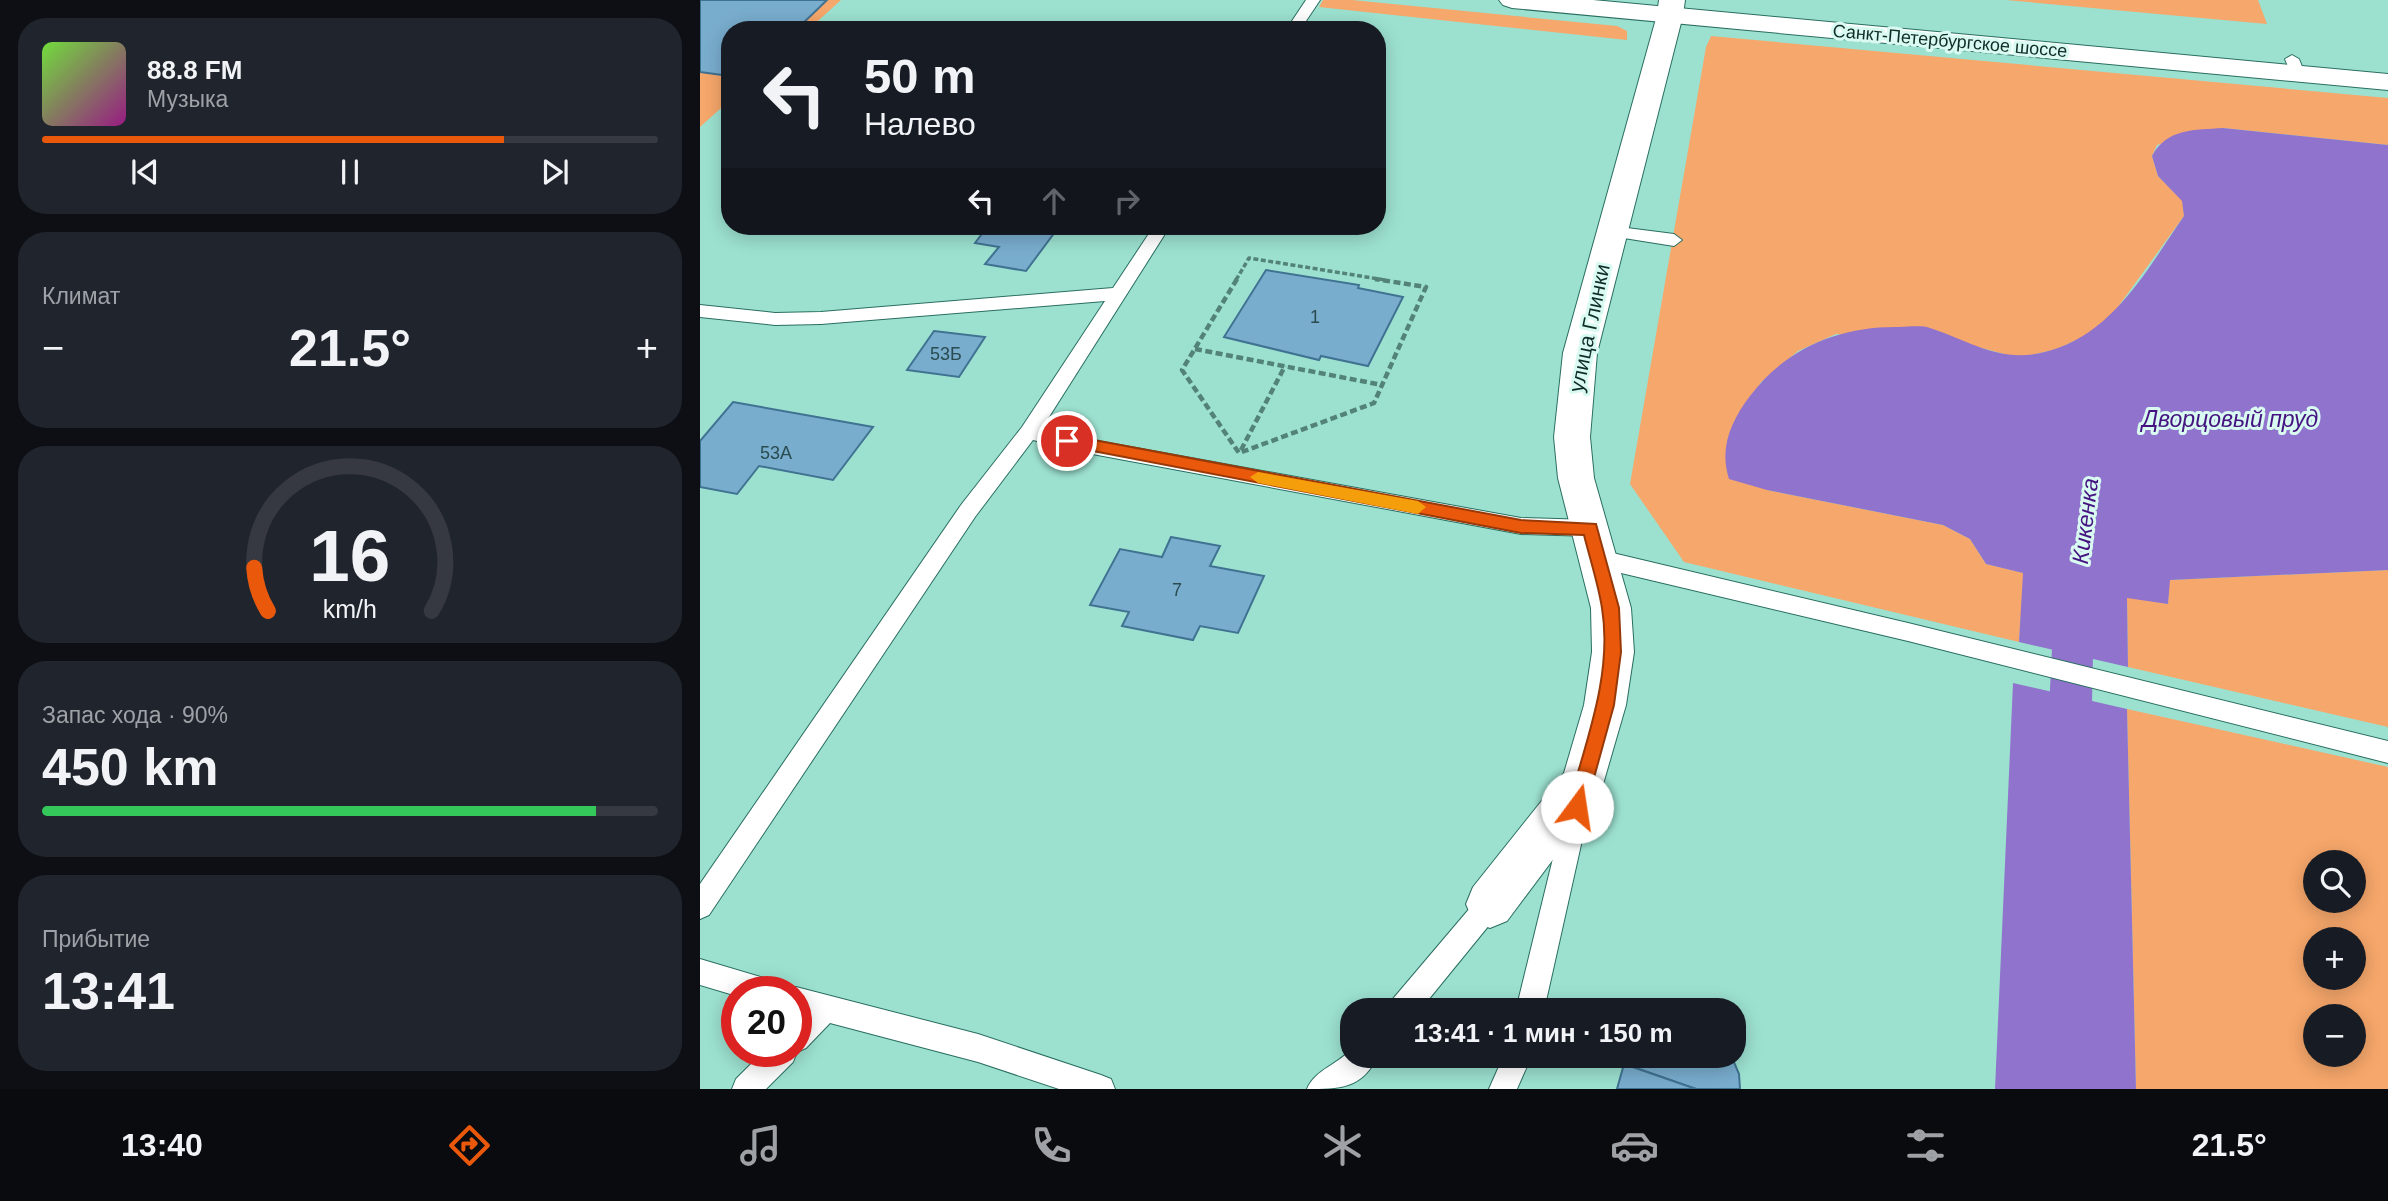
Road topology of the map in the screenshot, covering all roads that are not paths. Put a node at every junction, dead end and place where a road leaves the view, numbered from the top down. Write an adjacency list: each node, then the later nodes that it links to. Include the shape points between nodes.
1 (1313, 0): 4 (lane)
2 (1511, 0): 3 (main road, Санкт-Петербургское шоссе)
3 (1670, 4): 5 (main road, Санкт-Петербургское шоссе); 8 (main road, улица Глинки)
4 (1299, 21)
5 (2295, 66): 6 (main road, Санкт-Петербургское шоссе); 7 (main road, Санкт-Петербургское шоссе)
6 (2388, 67)
7 (2388, 82)
8 (1611, 231): 10 (lane); 14 (main road, улица Глинки, via 1574,394 1572,438 1577,478)
9 (1156, 235): 11 (lane)
10 (1674, 240)
11 (1116, 295): 12 (lane, via 835,317 775,319); 13 (lane)
12 (700, 311)
13 (1029, 432): 14 (lane); 18 (lane, via 968,511)
14 (1595, 544): 15 (lane, via 1908,632); 16 (main road, улица Глинки, via 1611,608 1613,652 1605,705)
15 (2388, 752)
16 (1583, 783): 17 (main road, улица Глинки); 22 (lane)
17 (1490, 904): 21 (lane)
18 (700, 906)
19 (700, 972): 20 (lane)
20 (721, 978)
21 (1412, 998)
22 (1533, 998)
23 (812, 1007): 24 (lane)
24 (824, 1010): 25 (lane); 30 (lane, via 978,1048)
25 (812, 1022)
26 (768, 1067): 29 (lane)
27 (1351, 1068): 31 (lane)
28 (1512, 1068): 32 (lane)
29 (746, 1089)
30 (1101, 1089)
31 (1321, 1089)
32 (1503, 1089)

